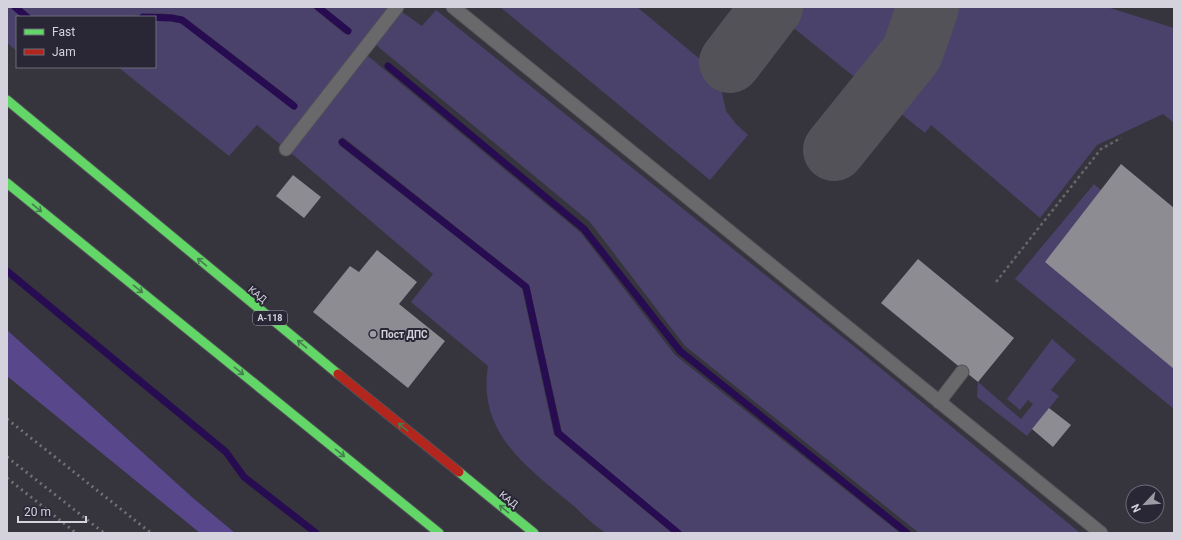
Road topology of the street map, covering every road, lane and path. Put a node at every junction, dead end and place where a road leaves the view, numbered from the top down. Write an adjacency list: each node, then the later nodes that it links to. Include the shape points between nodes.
1 (397, 7): 5 (lane)
2 (453, 7): 9 (lane)
3 (7, 100): 11 (highway, КАД / А-118, one-way to 3)
4 (1121, 138): 7 (path, via 1101,149)
5 (286, 149)
6 (7, 183): 10 (highway, one-way to 10)
7 (996, 282)
8 (962, 372): 9 (lane)
9 (939, 402): 12 (lane)
10 (439, 533)
11 (534, 533)
12 (1101, 533)

